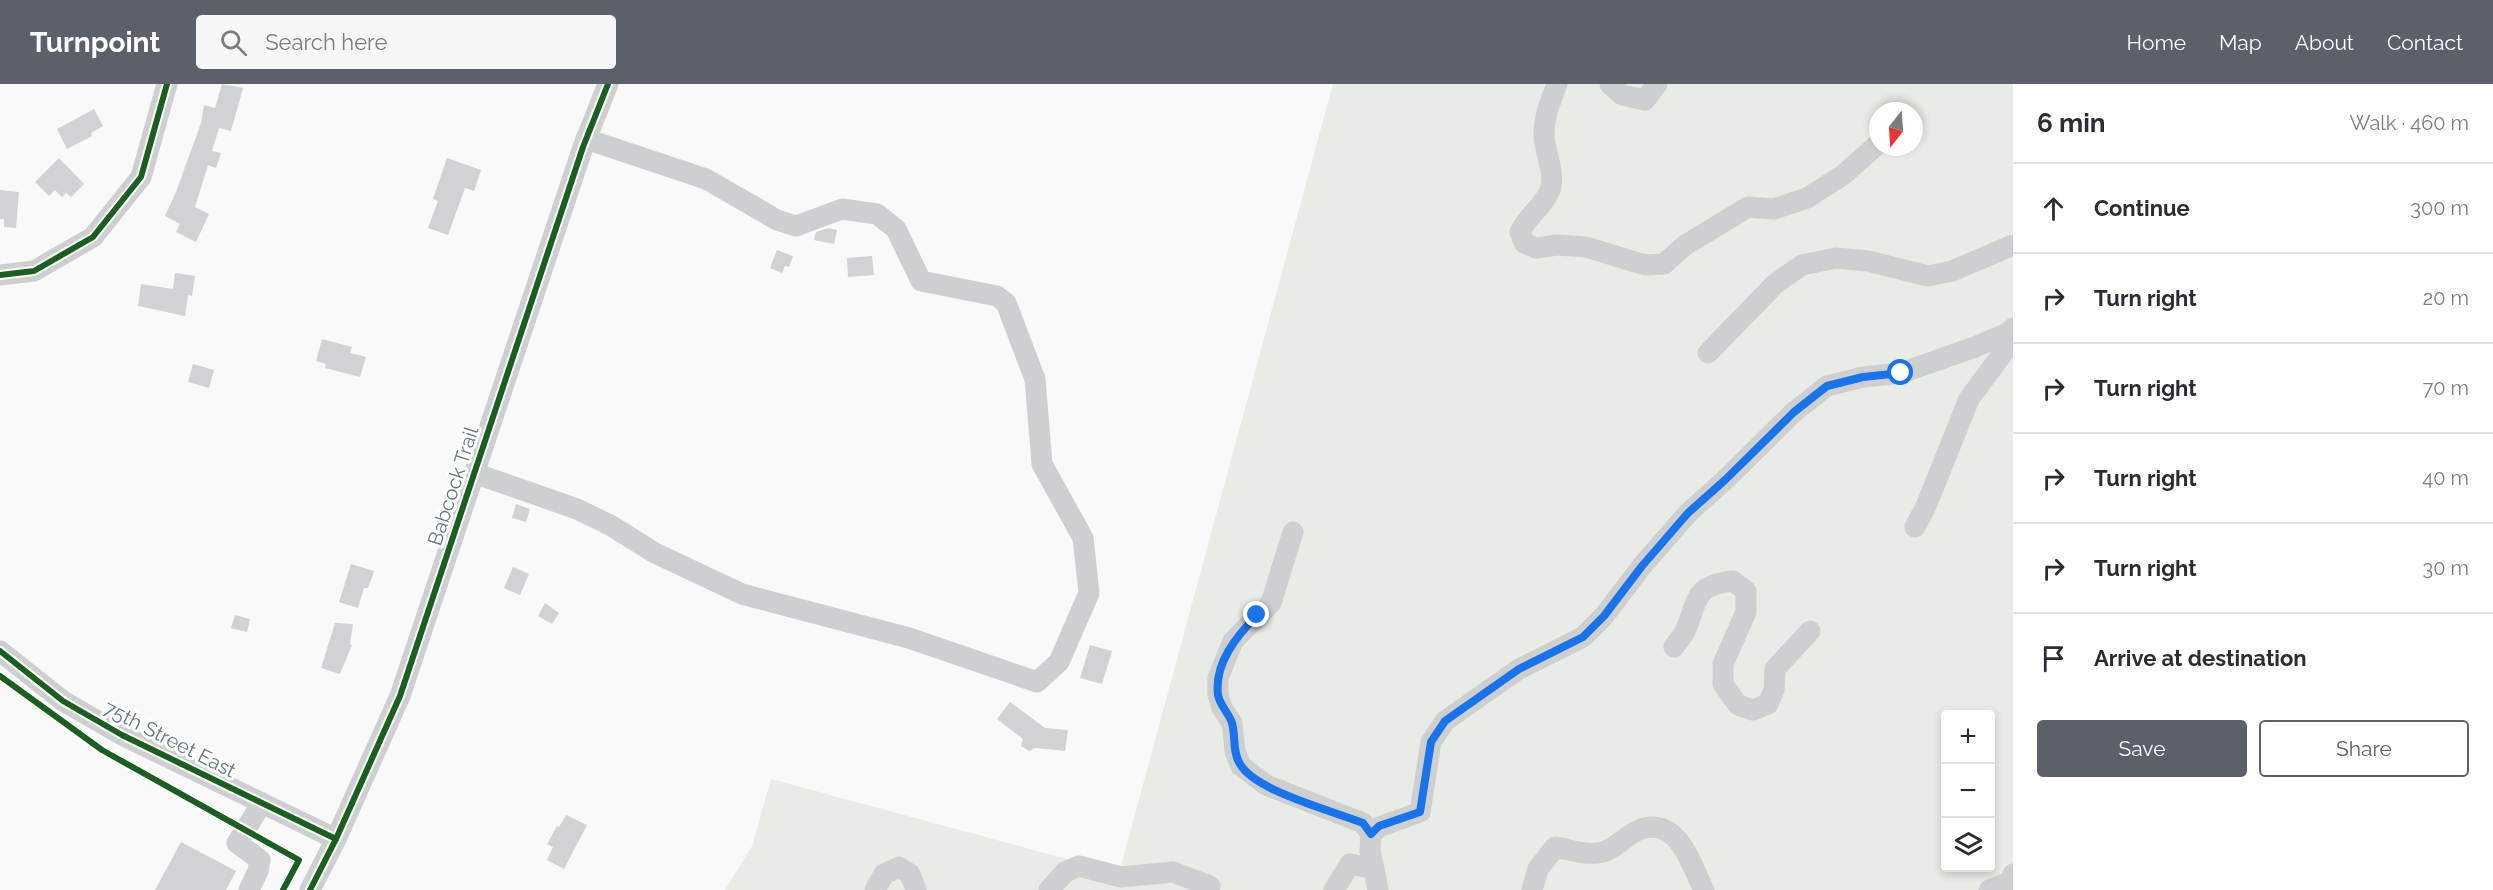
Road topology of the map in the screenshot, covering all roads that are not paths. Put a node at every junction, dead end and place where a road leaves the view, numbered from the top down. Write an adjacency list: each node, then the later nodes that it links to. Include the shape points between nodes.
1 (167, 84): 9 (street, via 141,177 93,237 34,271)
2 (608, 84): 6 (street, Babcock Trail)
3 (1557, 84): 7 (street, via 1544,134 1551,188 1520,231 1524,243 1536,248 1586,247 1645,265 1664,264 1684,246 1748,207 1774,208 1807,198)
4 (1610, 84): 5 (street, via 1622,95 1645,100)
5 (1657, 84)
6 (586, 139): 13 (street, Babcock Trail); 13 (street, via 706,179 777,220 796,225 842,208 877,214 896,229 921,281 997,296 1006,303 1035,379 1042,464 1083,538 1089,593 1059,662 1037,682 909,638 742,594 655,553 577,509)
7 (1869, 152)
8 (2013, 245): 12 (street, via 1953,271 1928,276 1868,261 1836,258 1802,265 1775,284)
9 (0, 275)
10 (2013, 328): 20 (street, via 1975,347 1901,373 1827,386 1794,412 1688,513 1583,637 1519,669 1445,721 1431,742 1420,812 1379,826)
11 (2013, 334): 14 (street, via 1970,399)
12 (1708, 353)
13 (474, 473): 21 (street, Babcock Trail, via 400,696)
14 (1915, 527)
15 (1293, 532): 20 (street, via 1271,603 1233,641 1218,678 1218,695 1232,723 1240,766 1266,785 1363,823)
16 (1810, 631): 17 (street, via 1775,669 1774,690 1768,705 1753,710 1738,705 1723,684 1723,664 1746,612 1746,591 1733,581 1715,583 1699,595)
17 (1674, 647)
18 (0, 651): 19 (street, 75th Street East, via 63,701 122,735)
19 (262, 803): 21 (street, 75th Street East); 25 (street, via 237,843 260,860)
20 (1371, 834): 23 (street)
21 (336, 839): 26 (street, Babcock Trail)
22 (2013, 874): 33 (street, via 2010,882)
23 (1376, 880): 30 (street, via 1350,864)
24 (1210, 886): 29 (street, via 1173,872 1121,877 1079,866 1065,872)
25 (249, 890)
26 (310, 890)
27 (875, 890): 28 (street, via 884,874 899,867 912,877)
28 (916, 890)
29 (1048, 890)
30 (1334, 890)
31 (1532, 890): 32 (street, via 1538,869 1555,847 1596,854 1616,847 1641,829 1660,828 1676,835)
32 (1704, 890)
33 (1989, 890)

